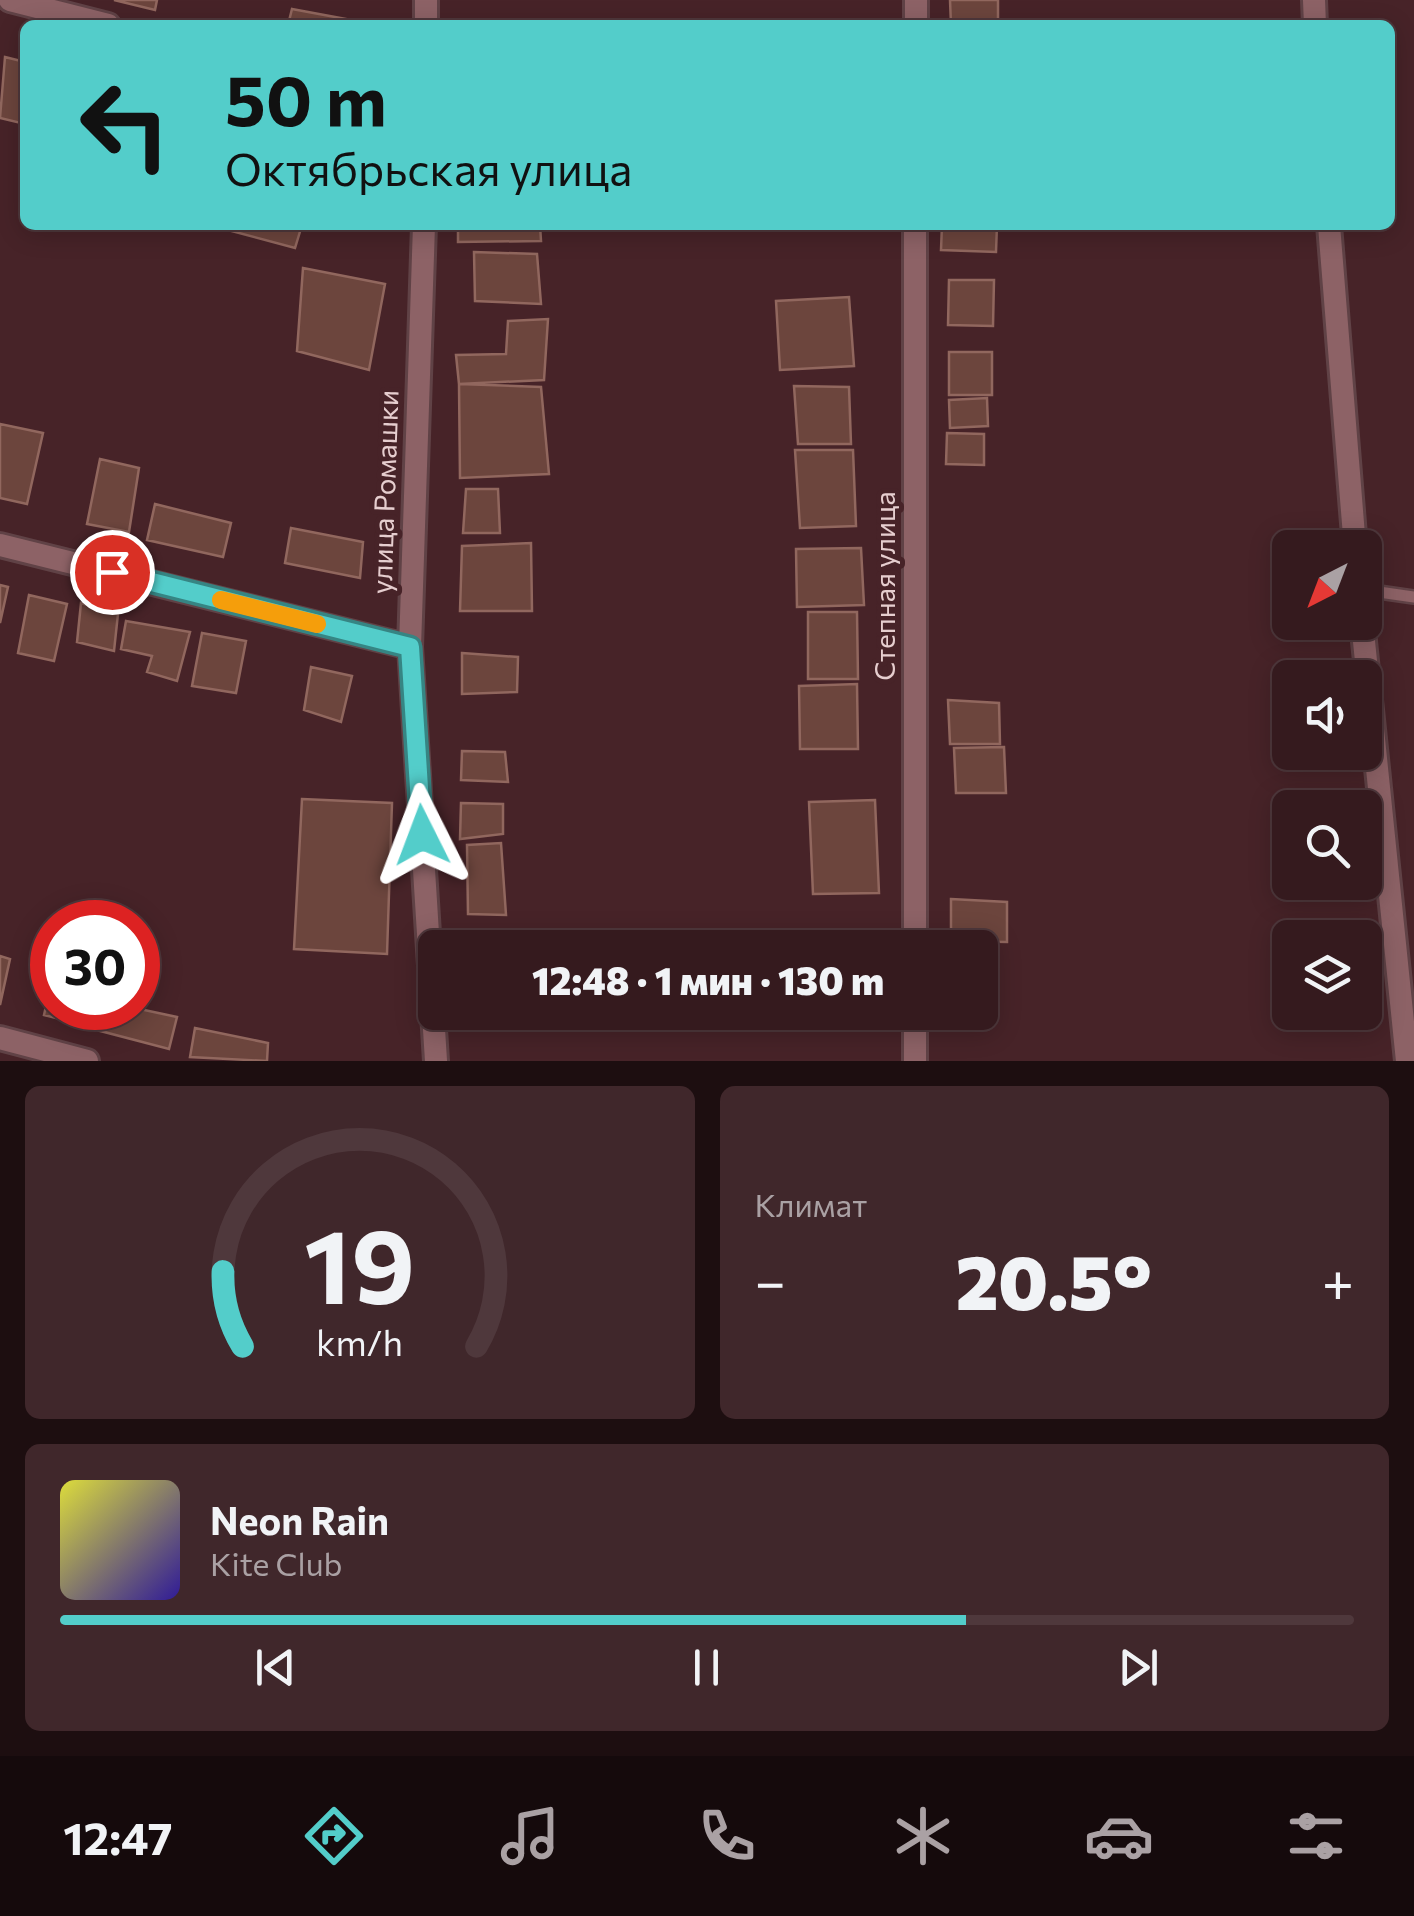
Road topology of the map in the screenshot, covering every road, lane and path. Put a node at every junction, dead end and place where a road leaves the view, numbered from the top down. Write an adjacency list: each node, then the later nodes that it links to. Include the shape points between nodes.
1 (10, 0): 2 (street)
2 (88, 20)
3 (424, 230): 11 (street, улица Ромашки)
4 (916, 230): 12 (street, Степная улица)
5 (1330, 230): 6 (street)
6 (1354, 530)
7 (0, 545): 11 (street)
8 (1382, 593): 9 (lane)
9 (1414, 598)
10 (1364, 640): 18 (street)
11 (410, 647): 16 (street, улица Ромашки)
12 (915, 930)
13 (915, 1030): 17 (street)
14 (0, 1038): 15 (street)
15 (87, 1061)
16 (436, 1061)
17 (915, 1061)
18 (1406, 1061)

